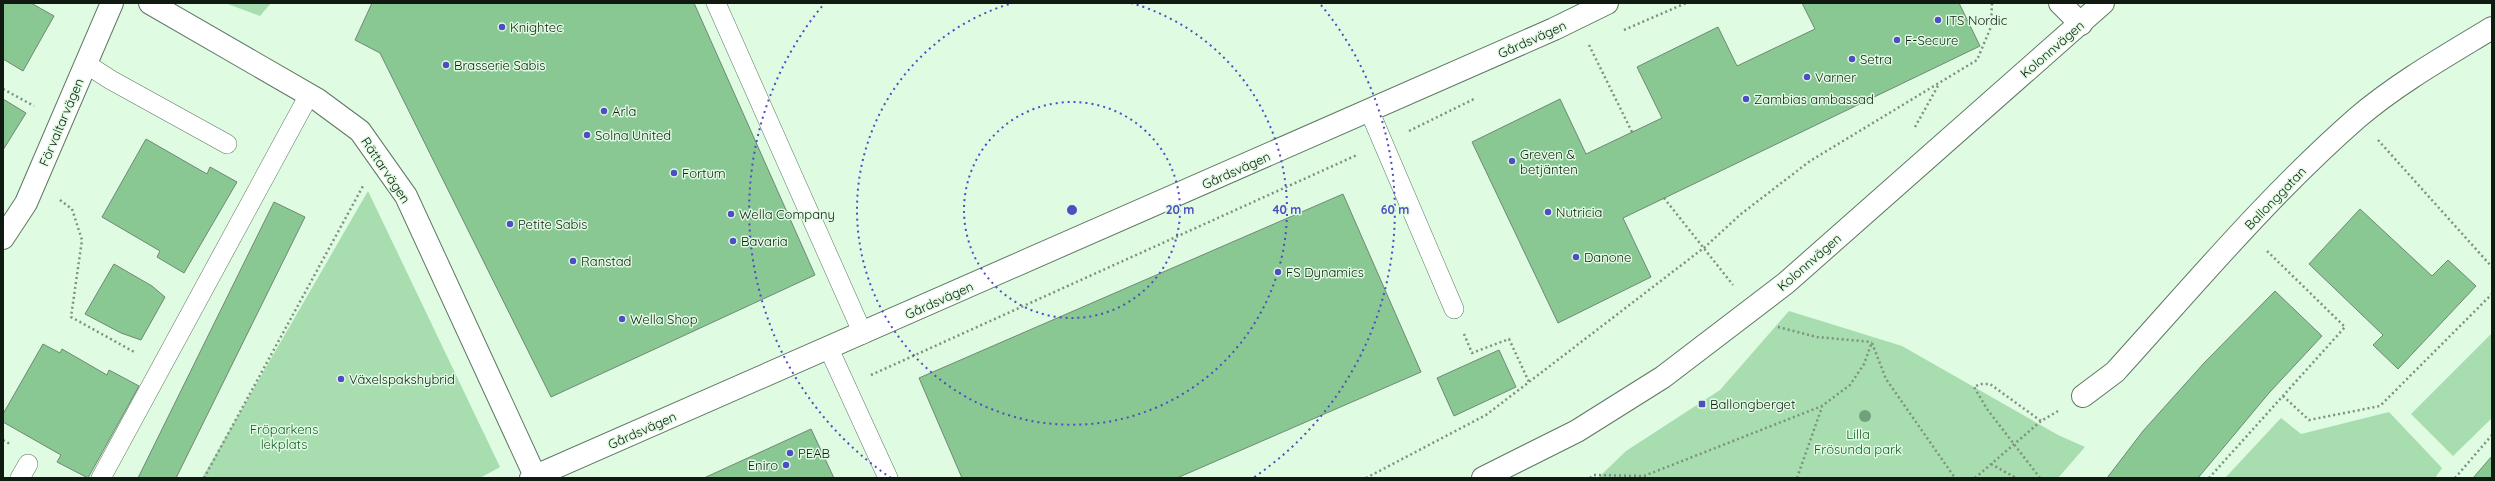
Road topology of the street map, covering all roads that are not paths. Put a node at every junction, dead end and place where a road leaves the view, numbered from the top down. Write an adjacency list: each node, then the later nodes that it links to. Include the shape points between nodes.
1 (112, 3): 9 (street, Förvaltarvägen)
2 (150, 3): 10 (street, Rättarvägen)
3 (716, 3): 15 (lane)
4 (1607, 3): 11 (street, Gårdsvägen, via 1577,19)
5 (2060, 3): 7 (street)
6 (2103, 3): 7 (street, Kolonnvägen)
7 (2081, 24): 21 (street, Kolonnvägen, via 1786,283 1669,372 1577,431)
8 (2492, 28): 17 (street, Ballonggatan, via 2411,77 2358,117 2282,188 2115,372)
9 (86, 64): 12 (lane); 13 (street, Förvaltarvägen, via 26,203)
10 (309, 95): 18 (street, Rättarvägen, via 360,131 406,196); 19 (lane)
11 (1369, 110): 14 (lane); 15 (street, Gårdsvägen)
12 (227, 144)
13 (3, 238)
14 (1454, 309)
15 (863, 334): 16 (street, Gårdsvägen)
16 (829, 349): 18 (street, Gårdsvägen); 20 (lane)
17 (2083, 396)
18 (534, 477)
19 (101, 478)
20 (888, 478)
21 (1482, 478)

